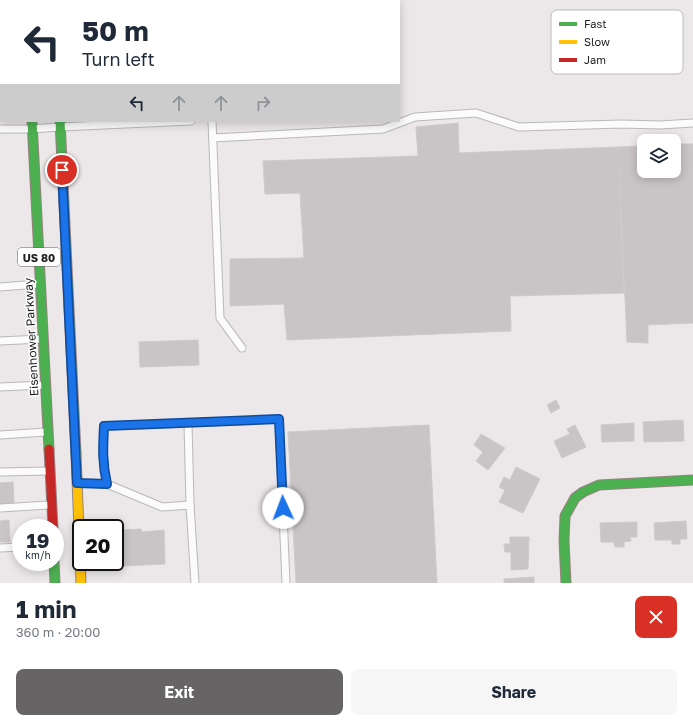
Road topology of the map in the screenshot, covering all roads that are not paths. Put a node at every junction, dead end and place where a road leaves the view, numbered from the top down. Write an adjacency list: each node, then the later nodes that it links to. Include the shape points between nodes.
1 (147, 122): 4 (lane)
2 (212, 122): 7 (lane)
3 (693, 123): 7 (lane, via 519,127 476,113 415,117 383,129)
4 (60, 124): 5 (lane); 21 (main road, US 80)
5 (32, 125): 6 (lane); 8 (main road, Eisenhower Parkway / US 80)
6 (0, 129)
7 (213, 138): 12 (lane, via 220,318)
8 (41, 284): 9 (lane); 10 (main road, Eisenhower Parkway / US 80)
9 (0, 287)
10 (43, 339): 11 (lane); 13 (main road, Eisenhower Parkway / US 80)
11 (0, 341)
12 (242, 348)
13 (46, 385): 14 (lane); 16 (main road, Eisenhower Parkway / US 80)
14 (0, 387)
15 (188, 423): 22 (lane, via 104,426 102,450); 24 (lane); 33 (lane, via 279,419)
16 (48, 432): 17 (lane); 18 (main road, Eisenhower Parkway / US 80)
17 (0, 435)
18 (50, 470): 19 (lane); 23 (main road, Eisenhower Parkway / US 80)
19 (0, 472)
20 (693, 480): 34 (main road, via 599,485 575,498 565,516)
21 (77, 483): 22 (lane); 31 (main road, US 80)
22 (107, 484): 24 (lane, via 162,507)
23 (52, 505): 25 (lane); 26 (main road, Eisenhower Parkway / US 80)
24 (190, 505): 32 (lane)
25 (0, 508)
26 (53, 519)
27 (12, 547): 28 (lane)
28 (0, 548)
29 (54, 571): 30 (main road)
30 (55, 583)
31 (81, 583)
32 (195, 583)
33 (286, 583)
34 (566, 583)

